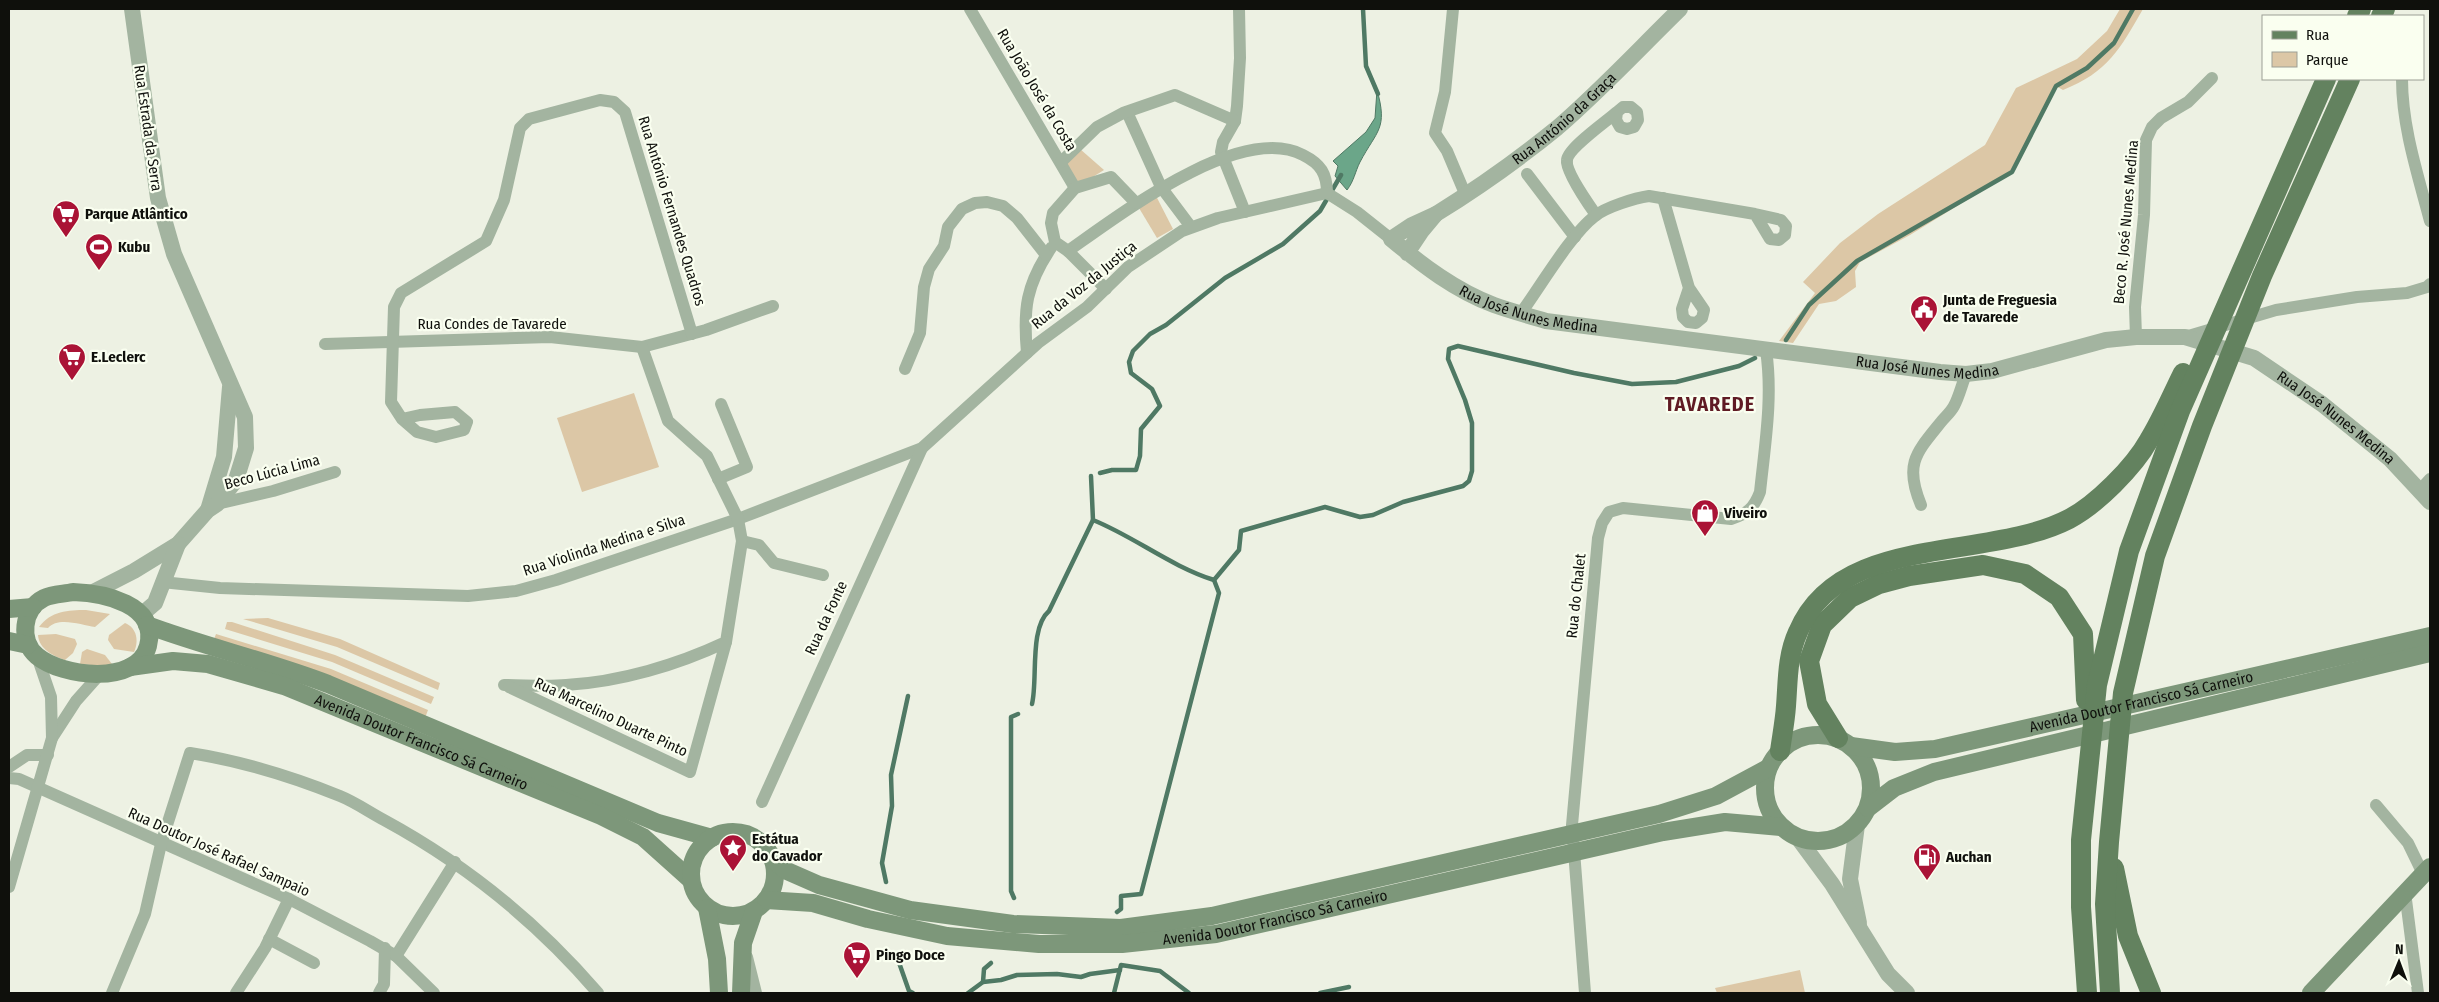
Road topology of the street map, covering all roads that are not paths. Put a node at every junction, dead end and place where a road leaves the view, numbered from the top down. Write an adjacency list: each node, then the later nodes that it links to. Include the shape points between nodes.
1 (132, 9): 57 (street, Rua Estrada da Serra, via 158,198 174,254 231,384 224,457)
2 (970, 9): 14 (street, Rua João José da Costa)
3 (1239, 9): 12 (street, via 1240,58)
4 (1453, 9): 19 (street, via 1445,92 1435,133 1447,151)
5 (1680, 9): 19 (street, Rua António da Graça, via 1555,129)
6 (2212, 78): 41 (street, Beco R. José Nunes Medina, via 2188,102 2161,118 2146,140 2144,215 2135,307)
7 (2326, 80): 37 (main road)
8 (2350, 80): 91 (main road, via 2262,276 2202,426 2155,556 2123,693)
9 (2402, 80): 26 (street, via 2402,104)
10 (1127, 112): 12 (street, via 1175,94); 14 (street, via 1097,127); 16 (street)
11 (1618, 112): 25 (street, via 1571,151 1566,160)
12 (1234, 121): 13 (street, via 1223,142)
13 (1221, 158): 16 (street); 18 (street, via 1263,149 1297,152 1312,159 1324,172); 22 (street)
14 (1061, 162): 17 (street, Rua João José da Costa)
15 (1527, 174): 28 (street)
16 (1161, 187): 21 (street); 27 (street)
17 (1075, 188): 21 (street, via 1111,177); 30 (street, via 1053,214 1051,232)
18 (1327, 194): 22 (street, Rua da Voz da Justiça); 29 (street, via 1357,212)
19 (1466, 196): 23 (street, Rua António da Graça)
20 (1663, 198): 24 (street); 25 (street, via 1638,198); 35 (street)
21 (1136, 203): 31 (street)
22 (1246, 212): 27 (street, Rua da Voz da Justiça)
23 (1436, 214): 29 (street, Rua António da Graça); 32 (street, Rua António da Graça)
24 (1755, 214)
25 (1596, 215): 28 (street)
26 (2430, 221)
27 (1191, 227): 36 (street, Rua da Voz da Justiça, via 1128,267)
28 (1575, 238): 39 (street)
29 (1391, 239): 32 (street, Rua José Nunes Medina)
30 (1055, 242): 31 (street); 33 (street)
31 (1068, 251): 36 (street)
32 (1407, 253): 39 (street, Rua José Nunes Medina, via 1436,274 1485,300)
33 (1046, 255): 47 (street, via 1029,287 1025,326); 48 (street, via 1017,218 1003,206 987,202 962,209 948,227 944,246 929,269 920,333)
34 (2430, 284): 42 (street, via 2428,288 2407,294 2357,297 2276,310)
35 (1689, 288)
36 (1106, 289): 47 (street, Rua da Voz da Justiça)
37 (2226, 303): 61 (main road, via 2196,345 2149,442 2111,488 2070,519 2016,539); 81 (main road, via 2180,411 2129,551 2097,685)
38 (772, 306): 40 (street, Rua Condes de Tavarede)
39 (1521, 313): 46 (street, Rua José Nunes Medina, via 1546,321)
40 (692, 334): 43 (street, Rua António Fernandes Quadros, via 625,112 614,102 600,100 529,119 520,128 504,200 486,241 401,293 394,307); 45 (street, Rua Condes de Tavarede)
41 (2136, 337): 42 (street, Rua José Nunes Medina); 49 (street, Rua José Nunes Medina, via 2106,340 2016,366)
42 (2185, 337): 55 (street, Rua José Nunes Medina, via 2254,358 2322,404)
43 (393, 340): 44 (street, Rua Condes de Tavarede); 45 (street, Rua Condes de Tavarede, via 550,337); 51 (street, Rua António Fernandes Quadros, via 391,402)
44 (324, 344)
45 (642, 347): 54 (street, via 668,421 706,456)
46 (1766, 350): 49 (street, Rua José Nunes Medina); 116 (street, Rua do Chalet, via 1770,401 1760,492 1745,515 1731,519 1623,508 1609,512 1602,522 1582,691 1572,825)
47 (1027, 353): 52 (street, Rua da Voz da Justiça)
48 (905, 370)
49 (1966, 374): 56 (street, via 1953,407 1914,459 1912,481)
50 (721, 404): 54 (street, via 747,467)
51 (402, 420)
52 (922, 448): 58 (street, Rua Violinda Medina e Silva); 84 (street, Rua da Fonte)
53 (335, 472): 57 (street, Beco Lúcia Lima)
54 (718, 480): 58 (street)
55 (2427, 490)
56 (1920, 505)
57 (213, 507): 60 (street, Rua Estrada da Serra)
58 (738, 519): 59 (street); 63 (street, Rua Violinda Medina e Silva, via 516,591 468,596 220,588)
59 (742, 541): 62 (street, via 760,545 774,563); 70 (street)
60 (178, 544): 63 (street); 64 (street, via 134,572)
61 (1908, 567): 76 (main road, via 1850,598 1822,626 1809,661 1817,704); 77 (main road, via 1866,568 1845,577 1805,618 1790,656); 81 (main road, via 1983,565 2025,574 2059,597 2083,634)
62 (823, 574)
63 (162, 582): 67 (street, via 155,603)
64 (91, 593): 65 (main road, via 43,598); 67 (main road, via 137,609)
65 (33, 607): 66 (main road); 71 (main road, via 26,619 25,632)
66 (9, 609)
67 (144, 620): 73 (main road, via 149,633 148,646); 89 (main road, Avenida Doutor Francisco Sá Carneiro, via 177,636 280,666 328,684 658,823)
68 (2430, 636): 76 (main road, Avenida Doutor Francisco Sá Carneiro, via 1935,749 1895,752)
69 (9, 641): 71 (main road)
70 (726, 642): 70 (street, Rua Marcelino Duarte Pinto, via 698,655 632,675 566,685 504,685 690,772)
71 (33, 651): 74 (main road, via 65,669); 75 (street, via 51,697)
72 (2430, 652): 86 (main road, Avenida Doutor Francisco Sá Carneiro, via 1934,772 1894,788)
73 (130, 667): 74 (main road); 96 (main road, Avenida Doutor Francisco Sá Carneiro, via 173,661 208,664 284,686 609,820 643,837)
74 (100, 674): 75 (street, via 76,701)
75 (52, 738): 78 (street)
76 (1844, 742): 77 (main road, via 1823,735 1807,736 1792,741); 86 (main road, via 1863,758 1870,774 1872,791)
77 (1780, 751): 80 (main road)
78 (48, 755): 79 (street, via 27,755); 83 (street)
79 (9, 767)
80 (1768, 768): 87 (main road, via 1766,800 1771,814); 93 (main road, Avenida Doutor Francisco Sá Carneiro, via 1716,796 1659,814 1212,916 1121,928 998,923 910,910 818,885)
81 (2088, 771): 118 (main road, via 2081,840 2081,907)
82 (9, 778): 83 (street, Rua Doutor José Rafael Sampaio)
83 (39, 788): 92 (street, Rua Doutor José Rafael Sampaio); 97 (street)
84 (762, 802)
85 (2376, 805): 95 (street)
86 (1868, 808): 88 (main road)
87 (1781, 826): 90 (main road); 100 (main road, Avenida Doutor Francisco Sá Carneiro, via 1725,822 1705,824 1216,934 1122,944 1039,944 947,936 813,903)
88 (1857, 826): 90 (main road, via 1830,840 1814,842); 102 (street, via 1850,879)
89 (712, 838): 93 (main road, via 727,832 741,833 765,847); 96 (main road, via 695,856)
90 (1798, 838): 102 (street, via 1832,884)
91 (2109, 842): 119 (main road, via 2105,904); 120 (main road, via 2128,936)
92 (161, 844): 94 (street, via 190,754 266,771 341,796); 99 (street, Rua Doutor José Rafael Sampaio); 108 (street, via 145,914)
93 (772, 859): 100 (main road, via 774,880)
94 (455, 862): 106 (street); 112 (street, via 542,934)
95 (2427, 870): 98 (main road)
96 (691, 880): 101 (main road)
97 (9, 887)
98 (2405, 892): 121 (main road); 122 (street)
99 (288, 899): 103 (street); 105 (street, Rua Doutor José Rafael Sampaio)
100 (760, 906): 101 (main road, via 742,916 730,916); 104 (main road)
101 (707, 908): 113 (main road, via 717,959)
102 (1862, 935): 117 (street, via 1888,974)
103 (269, 939): 107 (street); 109 (street)
104 (743, 943): 114 (main road); 115 (street)
105 (384, 948): 106 (street, Rua Doutor José Rafael Sampaio); 110 (street, via 384,984)
106 (396, 956): 111 (street, Rua Doutor José Rafael Sampaio)
107 (314, 963)
108 (112, 993)
109 (236, 993)
110 (379, 993)
111 (434, 993)
112 (598, 993)
113 (719, 993)
114 (741, 993)
115 (756, 993)
116 (1584, 993)
117 (1907, 993)
118 (2087, 993)
119 (2110, 993)
120 (2151, 993)
121 (2311, 993)
122 (2418, 993)

